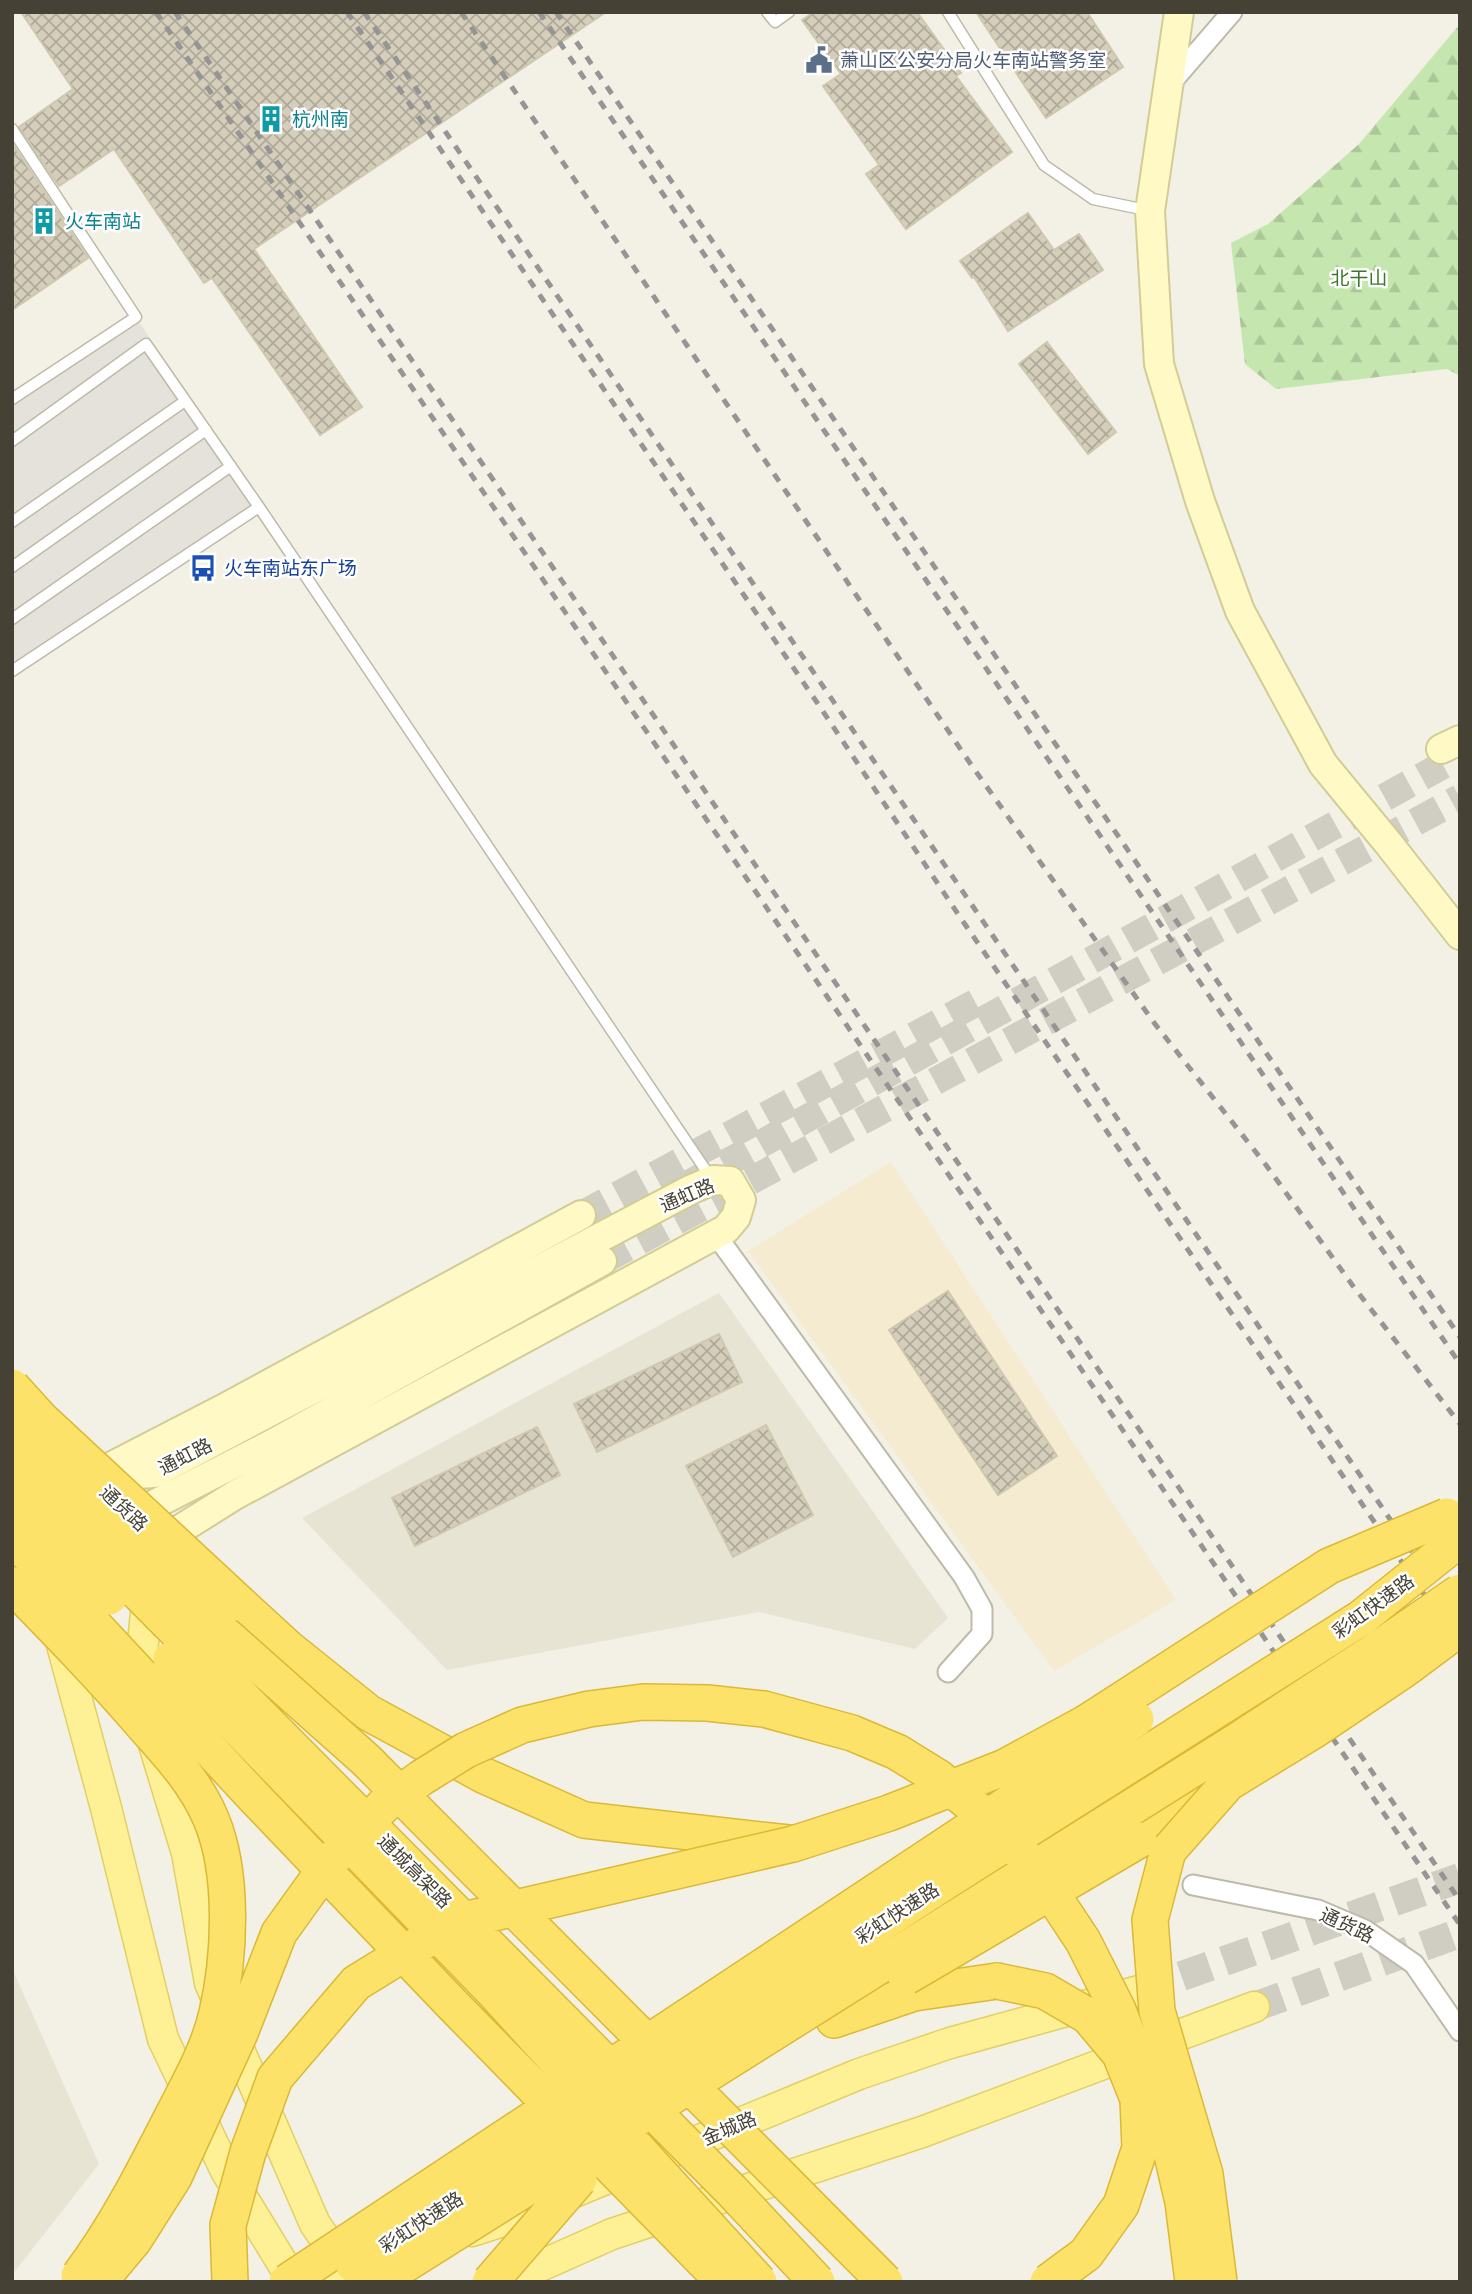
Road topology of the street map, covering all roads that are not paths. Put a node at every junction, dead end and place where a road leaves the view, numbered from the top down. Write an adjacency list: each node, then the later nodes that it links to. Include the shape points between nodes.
1 (767, 12): 2 (lane, via 775,22)
2 (789, 12)
3 (948, 12): 8 (lane, via 1044,165 1093,199)
4 (1179, 12): 6 (street)
5 (1233, 12): 6 (street)
6 (1169, 85): 8 (street)
7 (12, 129): 9 (lane, via 136,317)
8 (1150, 211): 19 (street, via 1159,364 1200,501 1240,611 1323,764)
9 (12, 399)
10 (186, 401): 11 (lane); 12 (lane, via 146,344); 15 (lane)
11 (206, 430): 13 (lane); 16 (lane)
12 (12, 441)
13 (231, 466): 14 (lane); 17 (lane)
14 (259, 507): 18 (lane); 20 (lane)
15 (12, 522)
16 (12, 567)
17 (12, 619)
18 (14, 665)
19 (1460, 936)
20 (713, 1180): 22 (street, 通虹路, via 730,1181 741,1200 736,1216); 28 (street, 通虹路, via 154,1473)
21 (581, 1215): 28 (street, 通虹路)
22 (716, 1235): 29 (street, 通虹路); 42 (street, via 964,1577 982,1609 982,1634)
23 (603, 1261): 33 (street, 通虹路, via 274,1443)
24 (12, 1387): 41 (highway, bridge)
25 (12, 1402): 28 (street, 通货路)
26 (12, 1426): 33 (highway, bridge)
27 (12, 1459): 62 (highway, 通城高架路, bridge, via 75,1529 723,2181)
28 (90, 1477): 31 (street, 通虹路); 33 (street, 通货路)
29 (235, 1495): 33 (street, 通虹路); 33 (street)
30 (12, 1501): 61 (highway, 通城高架路, bridge, via 492,1990)
31 (12, 1517)
32 (1455, 1521): 44 (highway, bridge, via 1329,1566 1086,1723 1005,1767 889,1813); 52 (highway, 彩虹快速路, bridge, via 1362,1618 948,1880); 56 (highway, bridge, via 946,1843)
33 (150, 1533): 35 (street, 通虹路); 36 (highway, bridge); 38 (street, 通货路); 52 (main road, via 137,1692 187,1853 210,1983 315,2224)
34 (12, 1537): 51 (highway, bridge, via 292,1837)
35 (16, 1572): 38 (street, via 40,1586); 53 (highway, bridge, via 186,1774 211,1820 228,1910 216,2015 201,2059 147,2166)
36 (172, 1583): 41 (highway, bridge); 63 (highway, bridge, via 366,1760)
37 (1460, 1592): 52 (highway, 彩虹快速路, bridge, via 1226,1748)
38 (51, 1606): 39 (street, 通货路); 57 (main road, via 163,2039 226,2171)
39 (12, 1617)
40 (1460, 1628): 43 (highway, bridge, via 1316,1729)
41 (288, 1648): 44 (highway, bridge, via 369,1713 485,1776 584,1820)
42 (948, 1672)
43 (1228, 1783): 48 (highway, bridge); 66 (highway, bridge, via 1168,1851 1150,1920 1157,2011 1205,2174)
44 (793, 1844): 55 (highway, bridge, via 456,1922 356,1983 275,2078 228,2225)
45 (1193, 1885): 49 (street, 通货路, via 1318,1910 1365,1930 1414,1964)
46 (1139, 1991): 52 (main road, 金城路, via 950,2043 859,2074 509,2220 423,2247)
47 (1254, 2007): 60 (main road, via 922,2132 612,2234)
48 (834, 2020): 50 (highway, bridge); 64 (highway, bridge, via 914,1993 997,1981 1045,1991 1088,2016 1120,2054 1138,2099 1140,2148 1121,2205 1086,2254)
49 (1460, 2031)
50 (579, 2179): 58 (highway, bridge); 59 (highway, bridge)
51 (715, 2276)
52 (348, 2280)
53 (75, 2282)
54 (99, 2282): 65 (highway, bridge, via 134,2241 174,2177 240,2033 279,1933 330,1862 384,1805 466,1749 522,1725 643,1702 764,1709 852,1732 939,1778 1002,1830 1040,1876 1083,1941 1118,2010 1169,2142 1183,2202)
55 (230, 2282)
56 (287, 2282)
57 (294, 2282)
58 (424, 2282)
59 (489, 2282)
60 (504, 2282)
61 (759, 2282)
62 (817, 2282)
63 (885, 2282)
64 (1048, 2282)
65 (1193, 2282)
66 (1219, 2282)

